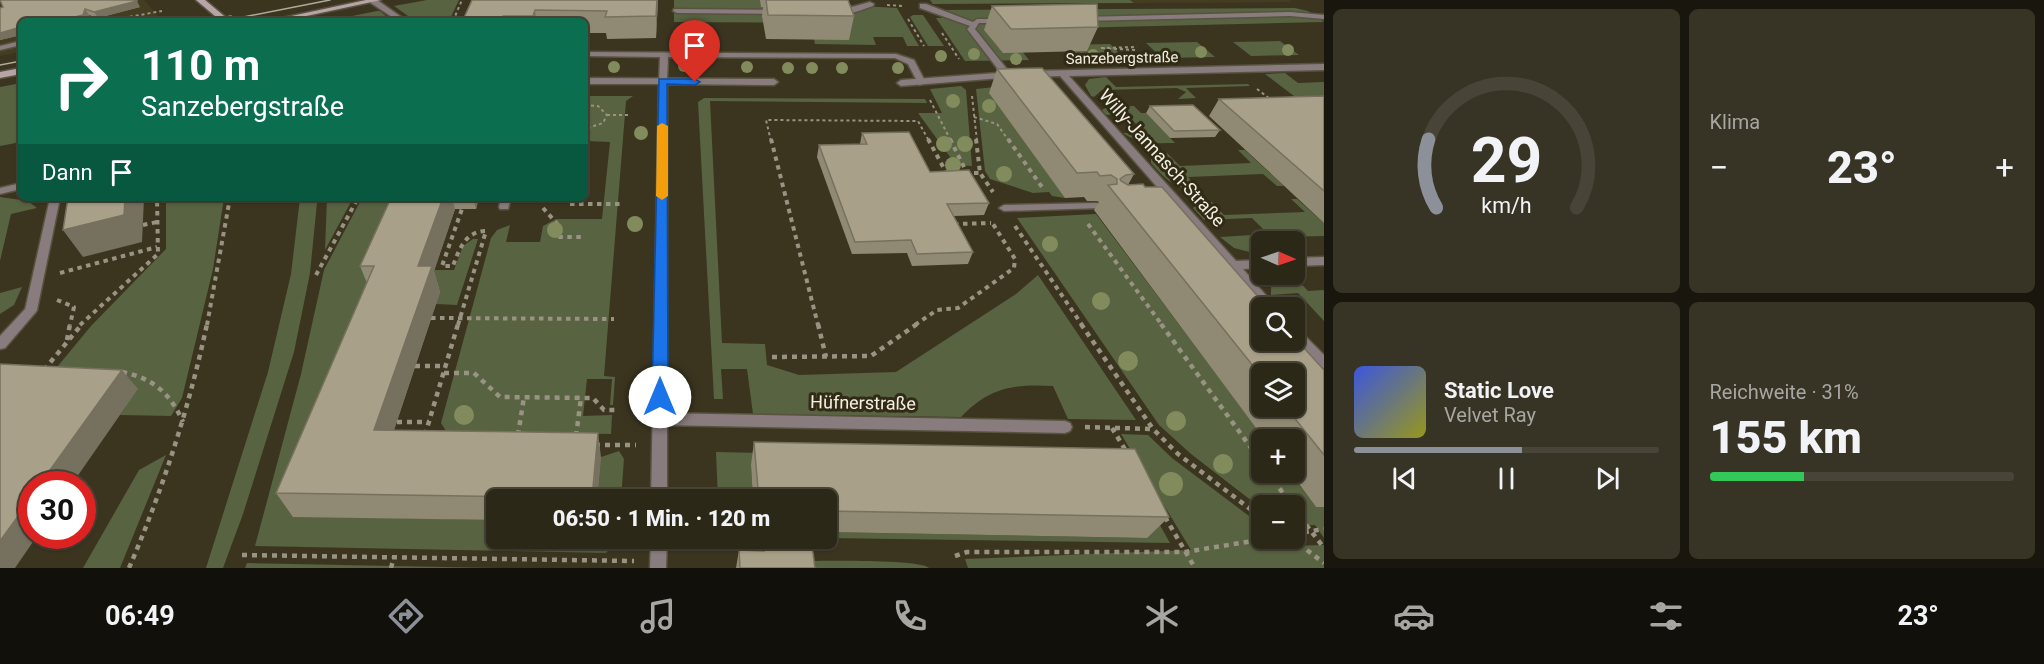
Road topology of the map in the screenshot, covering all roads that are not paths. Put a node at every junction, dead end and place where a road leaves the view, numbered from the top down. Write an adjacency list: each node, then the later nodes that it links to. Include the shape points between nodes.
1 (200, 0): 9 (street)
2 (375, 0): 10 (street); 11 (street)
3 (870, 4): 7 (street, via 847,12)
4 (924, 6): 14 (street)
5 (676, 11): 6 (street)
6 (790, 12)
7 (824, 12)
8 (1324, 17): 12 (street, via 1290,14)
9 (222, 18)
10 (287, 18)
11 (399, 18)
12 (1070, 19)
13 (1012, 20): 14 (street)
14 (975, 24): 24 (street, via 971,29)
15 (18, 44): 16 (street)
16 (0, 48): 19 (street)
17 (588, 54): 18 (street)
18 (664, 54): 26 (street); 29 (street, via 896,56 911,62)
19 (0, 56)
20 (1324, 67): 22 (street, Sanzebergstraße)
21 (18, 72): 23 (street)
22 (1064, 74): 24 (street, Sanzebergstraße); 33 (street, Willy-Jannasch-Straße)
23 (0, 75)
24 (1007, 75): 29 (street, Sanzebergstraße)
25 (588, 81): 26 (street)
26 (663, 81): 27 (street); 45 (street)
27 (774, 82)
28 (901, 83): 29 (street, Sanzebergstraße)
29 (922, 83)
30 (18, 187): 31 (street)
31 (0, 191)
32 (54, 201): 42 (street, via 31,310)
33 (1177, 203): 34 (street); 40 (street, Willy-Jannasch-Straße)
34 (1157, 204)
35 (1097, 206): 36 (street)
36 (1004, 208)
37 (1324, 261): 38 (street)
38 (1305, 262)
39 (1251, 264): 40 (street)
40 (1233, 265): 41 (street, Willy-Jannasch-Straße)
41 (1261, 297)
42 (0, 344)
43 (1305, 344): 44 (street)
44 (1324, 363)
45 (660, 419): 46 (street, Hüfnerstraße); 47 (street)
46 (1065, 427)
47 (659, 489)

